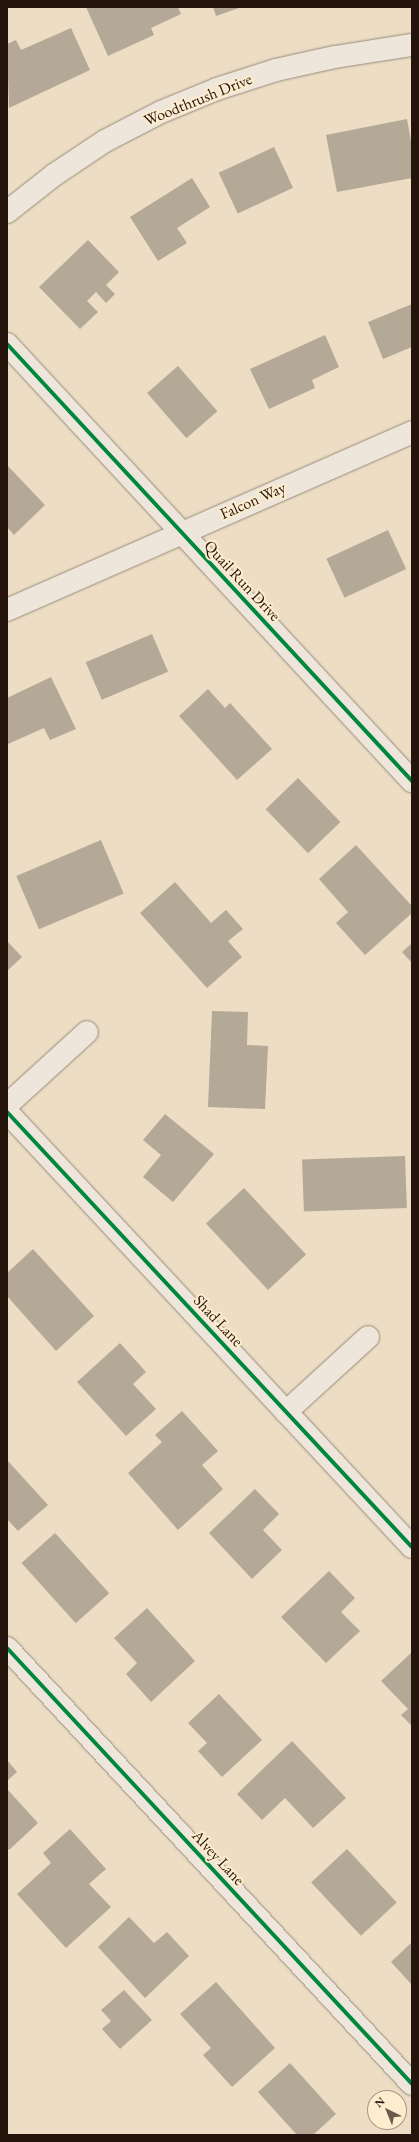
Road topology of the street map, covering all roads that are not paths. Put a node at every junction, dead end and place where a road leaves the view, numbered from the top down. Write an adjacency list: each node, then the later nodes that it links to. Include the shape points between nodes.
1 (412, 45): 2 (street, Woodthrush Drive, via 335,57 276,70 161,112 106,141)
2 (7, 212)
3 (7, 344): 5 (street, Quail Run Drive)
4 (412, 432): 5 (street, Falcon Way)
5 (181, 533): 6 (street, Falcon Way); 7 (street, Quail Run Drive)
6 (7, 610)
7 (412, 781)
8 (87, 1032): 9 (street)
9 (7, 1105)
10 (7, 1112): 12 (street, Shad Lane)
11 (368, 1337): 12 (street)
12 (286, 1412): 13 (street, Shad Lane)
13 (412, 1547)
14 (7, 1648): 15 (street, Alvey Lane)
15 (412, 2084)

